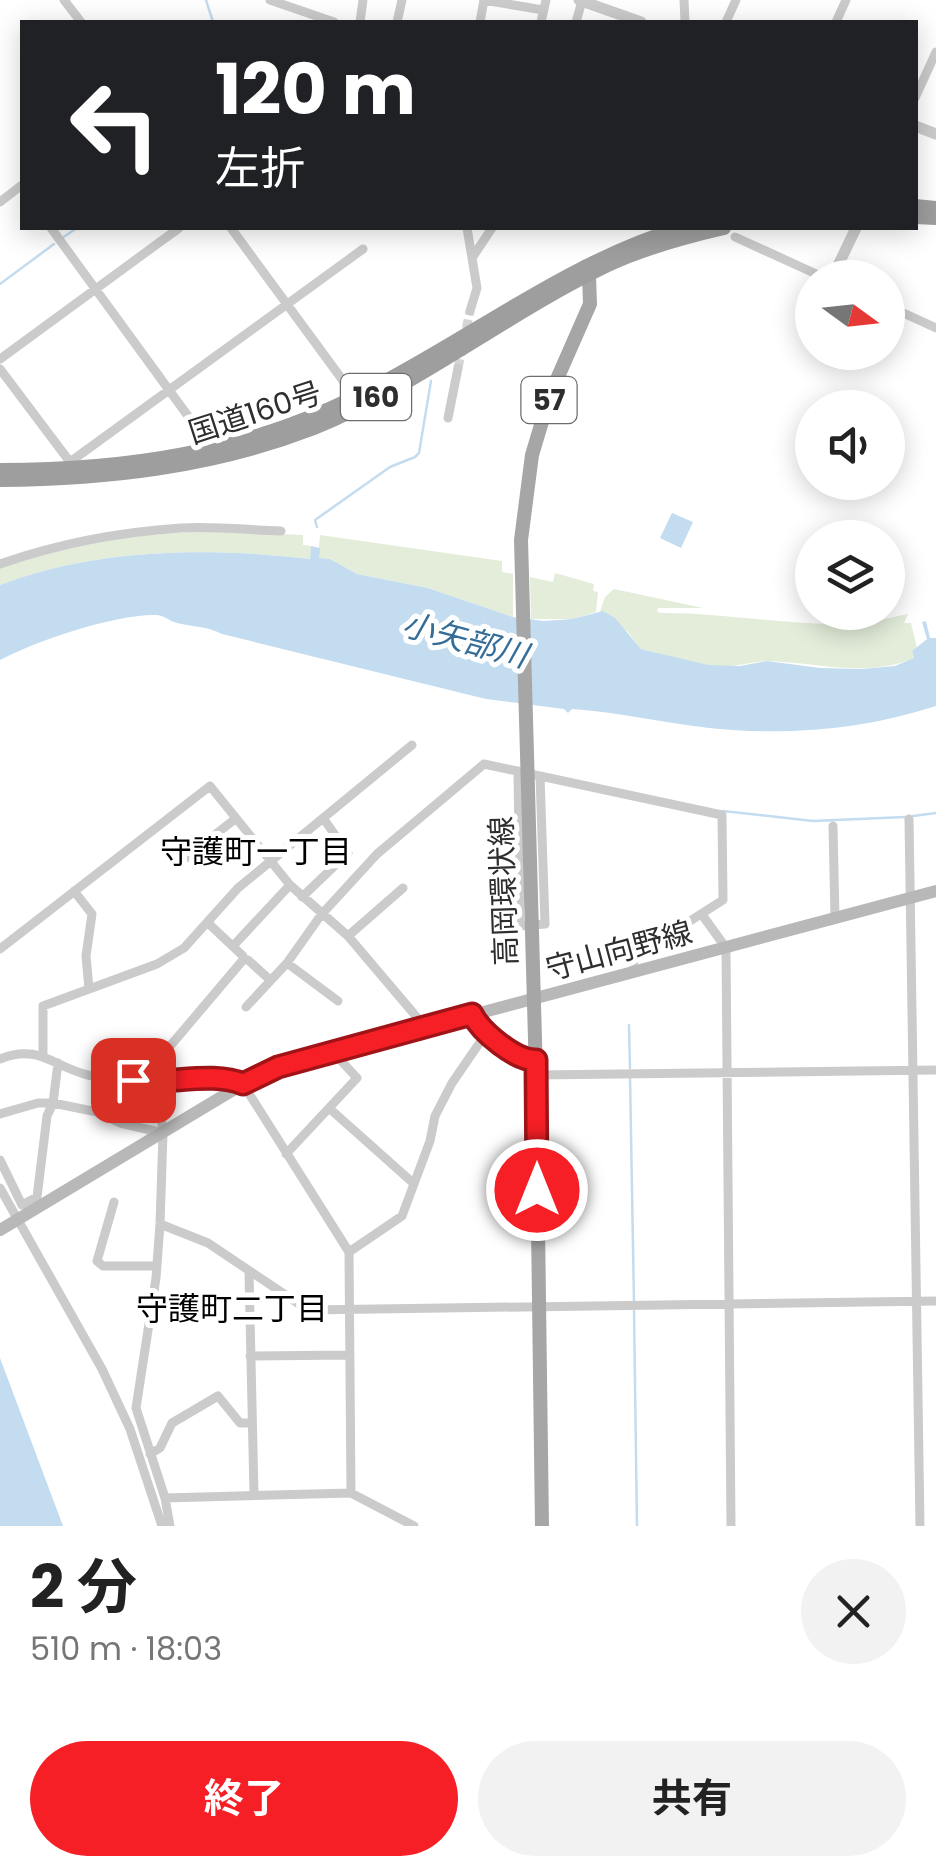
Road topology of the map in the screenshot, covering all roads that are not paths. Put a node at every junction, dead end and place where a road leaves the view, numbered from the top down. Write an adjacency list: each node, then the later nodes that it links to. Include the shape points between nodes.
1 (270, 0): 4 (street)
2 (581, 1): 6 (street)
3 (544, 5): 5 (street, via 484,0)
4 (328, 20)
5 (480, 20)
6 (634, 20)
7 (936, 52): 8 (street)
8 (918, 91)
9 (52, 230): 22 (street)
10 (175, 230): 22 (street)
11 (232, 230): 23 (street)
12 (467, 230): 18 (street)
13 (491, 230): 18 (street)
14 (676, 230): 21 (highway, 国道160号 / 160)
15 (855, 230): 19 (street)
16 (730, 232): 20 (street); 21 (highway, 国道160号 / 160)
17 (363, 248): 23 (street)
18 (472, 258): 24 (street, via 477,288)
19 (838, 260)
20 (795, 263)
21 (587, 271): 31 (highway, 国道160号 / 160); 36 (highway, 国道160号 / 160, via 372,400 280,440 155,472); 40 (main road, 高岡環状線 / 57, via 590,304 532,454 521,540)
22 (96, 289): 27 (street); 30 (street)
23 (287, 306): 30 (street); 31 (street)
24 (470, 311)
25 (905, 314): 26 (street)
26 (936, 328)
27 (0, 359)
28 (458, 368): 32 (street)
29 (0, 369): 34 (street)
30 (169, 390): 33 (street); 34 (street)
31 (355, 397): 33 (highway, 国道160号 / 160)
32 (448, 418)
33 (212, 448): 34 (highway, 国道160号 / 160, via 142,464)
34 (72, 465): 35 (highway, 国道160号 / 160)
35 (0, 470)
36 (0, 480)
37 (281, 532): 38 (street, via 145,532)
38 (0, 564)
39 (412, 745): 41 (street)
40 (528, 772): 55 (street, via 484,764 376,854); 56 (street, via 722,814 724,900); 68 (main road, 高岡環状線 / 57)
41 (323, 818): 46 (street); 48 (street, via 348,853)
42 (236, 819): 45 (street); 46 (street); 51 (street, via 210,786)
43 (909, 820): 54 (street)
44 (833, 826): 57 (street)
45 (183, 860)
46 (270, 862): 49 (street); 58 (street)
47 (316, 866): 48 (street)
48 (324, 876): 53 (street)
49 (290, 885): 53 (street); 60 (street)
50 (403, 888): 59 (street)
51 (74, 891): 62 (street); 67 (street, via 92,914)
52 (936, 891): 54 (main road, 守山向野線)
53 (302, 896): 55 (street)
54 (912, 898): 57 (main road, 守山向野線); 79 (street)
55 (321, 915): 59 (street); 64 (street)
56 (703, 916): 61 (street); 65 (street, via 636,956)
57 (835, 918): 61 (main road, 守山向野線)
58 (208, 922): 60 (street); 67 (street, via 157,964)
59 (348, 936): 72 (street)
60 (233, 946): 63 (street)
61 (726, 948): 65 (main road, 守山向野線); 81 (street)
62 (0, 949)
63 (243, 960): 66 (street); 82 (street, via 154,1056)
64 (287, 962): 66 (street); 69 (street)
65 (632, 973): 68 (main road, 守山向野線)
66 (269, 979): 70 (street)
67 (89, 988): 75 (street, via 43,1006)
68 (534, 999): 71 (main road, 守山向野線); 78 (main road, 高岡環状線 / 57)
69 (338, 1001)
70 (246, 1007)
71 (472, 1014): 72 (main road, 守山向野線); 73 (street)
72 (426, 1028): 74 (main road, 守山向野線)
73 (487, 1032): 78 (street); 90 (street, via 435,1116)
74 (333, 1052): 83 (main road, 守山向野線); 85 (street, via 358,1078)
75 (43, 1056): 76 (street); 77 (street)
76 (0, 1059)
77 (58, 1062): 82 (street, via 87,1074); 84 (street)
78 (536, 1067): 81 (street); 102 (main road, 高岡環状線 / 57)
79 (914, 1070): 80 (street); 81 (street); 100 (street)
80 (936, 1070)
81 (727, 1072): 101 (street)
82 (158, 1083): 83 (street, via 230,1078); 87 (street)
83 (243, 1084): 87 (main road, 守山向野線); 88 (street)
84 (53, 1103): 86 (street); 87 (street); 89 (street, via 37,1197 22,1205)
85 (329, 1108): 88 (street); 90 (street)
86 (0, 1114)
87 (162, 1132): 93 (main road, 守山向野線); 94 (street)
88 (286, 1154): 96 (street)
89 (0, 1160)
90 (412, 1182): 96 (street, via 402,1216)
91 (0, 1188): 93 (street)
92 (114, 1202): 97 (street, via 97,1261)
93 (15, 1221): 95 (main road, 守山向野線); 111 (street, via 102,1369)
94 (160, 1224): 97 (street); 98 (street, via 208,1243)
95 (0, 1230)
96 (348, 1252): 103 (street)
97 (157, 1266): 107 (street, via 136,1408)
98 (249, 1272): 103 (street, via 308,1310); 105 (street)
99 (936, 1300): 100 (street)
100 (917, 1301): 101 (street); 116 (street)
101 (730, 1303): 102 (street); 115 (street)
102 (538, 1305): 103 (street); 114 (main road, 高岡環状線 / 57)
103 (348, 1308): 104 (street)
104 (349, 1355): 105 (street); 108 (street)
105 (250, 1356): 106 (street)
106 (251, 1424): 107 (street, via 240,1423 218,1396 172,1423); 109 (street)
107 (150, 1454): 110 (street)
108 (350, 1493): 109 (street); 113 (street)
109 (254, 1494): 110 (street)
110 (164, 1498): 112 (street)
111 (162, 1526)
112 (170, 1526)
113 (414, 1526)
114 (542, 1526)
115 (732, 1526)
116 (920, 1526)

